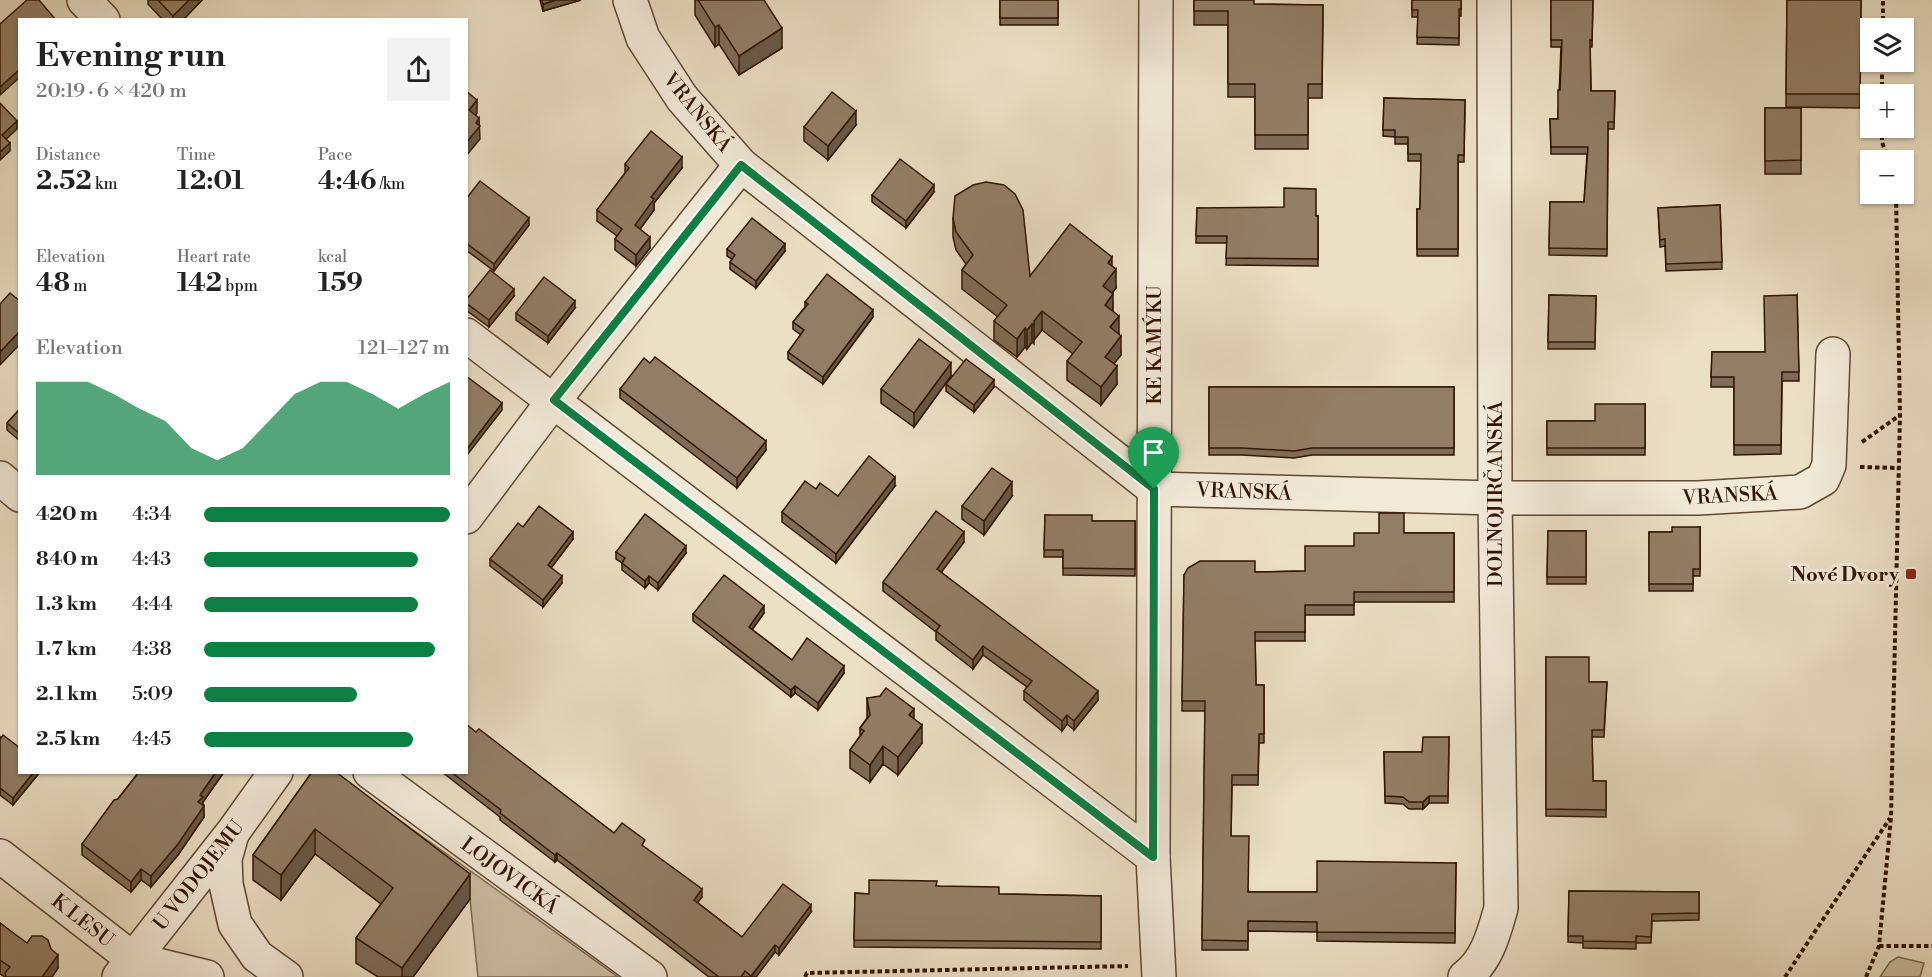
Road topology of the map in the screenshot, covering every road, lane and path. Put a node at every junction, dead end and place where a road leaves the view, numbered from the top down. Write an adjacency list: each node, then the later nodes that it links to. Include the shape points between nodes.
1 (630, 0): 6 (street, VRANSKÁ, via 643,38 682,98)
2 (1156, 0): 12 (street, KE KAMÝKU)
3 (1494, 0): 14 (street, DOLNOJIRČANSKÁ)
4 (1883, 0): 5 (path)
5 (1882, 18)
6 (741, 165): 10 (street); 12 (street, VRANSKÁ)
7 (1896, 204): 18 (path, via 1900,415)
8 (468, 336): 10 (street)
9 (1833, 354): 14 (street, VRANSKÁ, via 1829,465 1823,479 1800,492 1698,498)
10 (554, 400): 15 (street); 21 (street)
11 (0, 478): 13 (street)
12 (1154, 489): 14 (street, VRANSKÁ); 21 (street, KE KAMÝKU)
13 (18, 493)
14 (1495, 498): 30 (street, DOLNOJIRČANSKÁ, via 1501,908 1492,942)
15 (468, 514)
16 (275, 774): 19 (street, U VODOJEMU)
17 (373, 774): 28 (street, LOJOVICKÁ)
18 (1891, 817): 22 (path); 31 (path)
19 (232, 832): 24 (street, U VODOJEMU); 27 (street, via 225,859 235,924 257,956)
20 (0, 856): 24 (street, K LESU)
21 (1153, 857): 25 (street, KE KAMÝKU)
22 (1879, 946): 23 (path); 32 (path)
23 (1932, 946)
24 (126, 968): 26 (street, K LESU)
25 (1159, 971): 29 (path, via 807,973)
26 (207, 977)
27 (286, 977)
28 (650, 977)
29 (804, 977)
30 (1465, 977)
31 (1785, 977)
32 (1866, 977)

